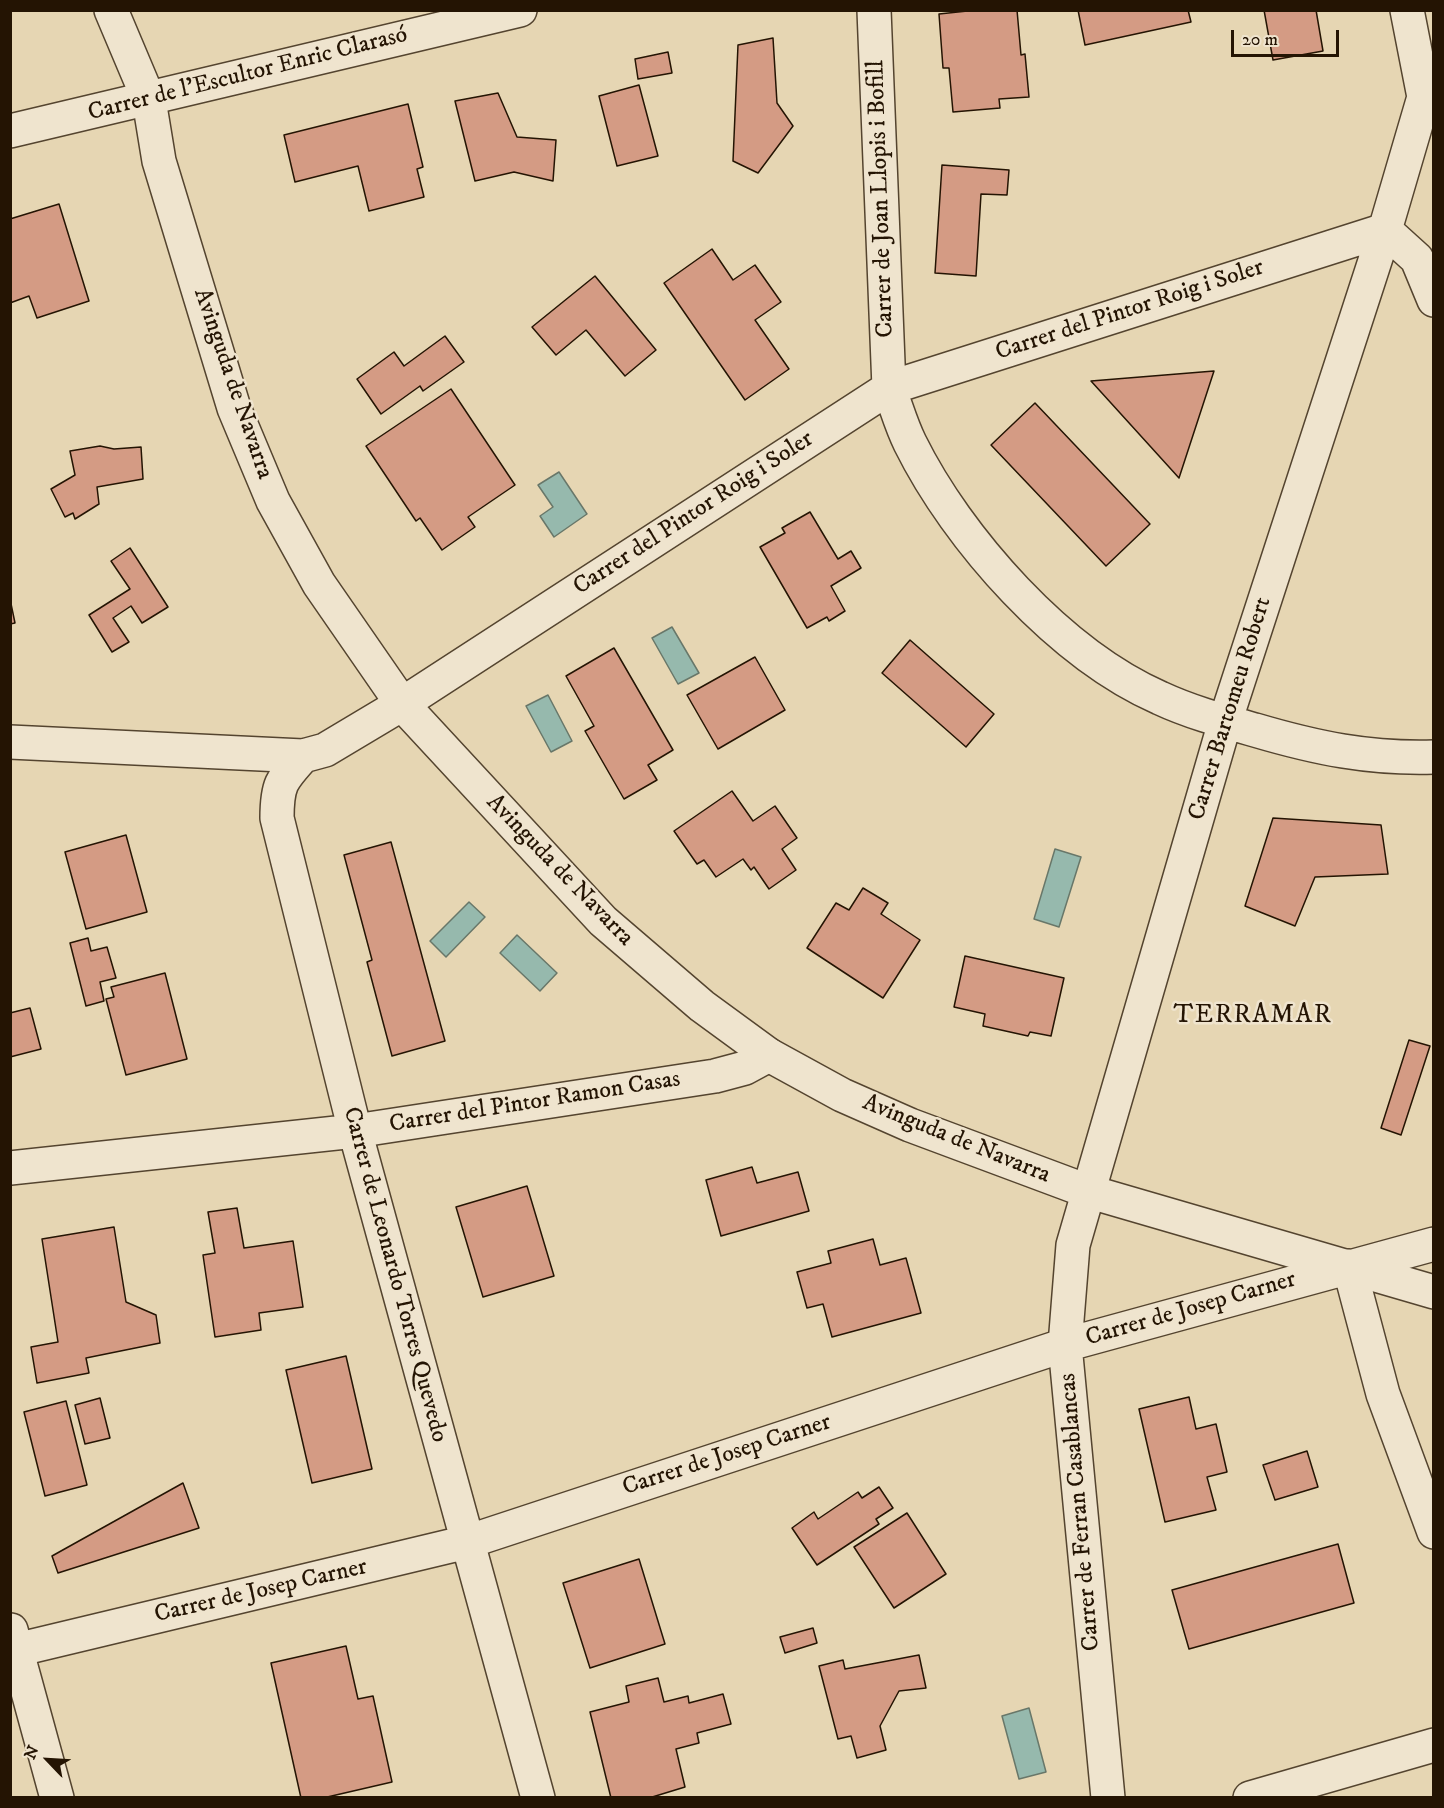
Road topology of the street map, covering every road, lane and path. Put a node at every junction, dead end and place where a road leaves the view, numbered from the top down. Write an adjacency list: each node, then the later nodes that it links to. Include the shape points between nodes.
1 (111, 10): 7 (street, Avinguda de Navarra)
2 (520, 10): 5 (street, Carrer de l'Escultor Enric Clarasó)
3 (874, 10): 11 (street, Carrer de Joan Llopis i Bofill)
4 (1413, 12): 6 (street)
5 (481, 14): 7 (street, Carrer de l'Escultor Enric Clarasó)
6 (1429, 96): 9 (street, Carrer Bartomeu Robert)
7 (149, 100): 8 (street, Carrer de l'Escultor Enric Clarasó); 12 (street, Avinguda de Navarra, via 159,161 234,408 273,501 319,584)
8 (10, 131)
9 (1385, 230): 10 (street, via 1417,259); 11 (street, Carrer del Pintor Roig i Soler); 13 (street, Carrer Bartomeu Robert)
10 (1434, 300)
11 (889, 387): 12 (street, Carrer del Pintor Roig i Soler); 13 (street, Carrer de Joan Llopis i Bofill, via 910,442 948,508 1025,602 1070,643 1112,671 1160,698)
12 (402, 704): 15 (street, Carrer del Pintor Roig i Soler, via 325,750); 17 (street, Avinguda de Navarra, via 603,921 702,1006)
13 (1225, 722): 16 (street, Carrer de Joan Llopis i Bofill, via 1315,748 1389,758); 20 (street, Carrer Bartomeu Robert)
14 (10, 742): 15 (street, Carrer del Pintor Roig i Soler)
15 (303, 756): 18 (street, Carrer de Leonardo Torres Quevedo, via 288,772 277,793 277,818)
16 (1434, 757)
17 (769, 1055): 18 (street, Carrer del Pintor Ramon Casas, via 745,1068 715,1076); 20 (street, Avinguda de Navarra, via 842,1095 910,1125)
18 (355, 1131): 19 (street, Carrer del Pintor Ramon Casas); 26 (street, Carrer de Leonardo Torres Quevedo)
19 (10, 1168)
20 (1087, 1191): 22 (street, Avinguda de Navarra); 24 (street, Carrer de Ferran Casablancas, via 1072,1245)
21 (1434, 1244): 22 (street, Carrer de Josep Carner)
22 (1349, 1266): 23 (street, Avinguda de Navarra); 24 (street, Carrer de Josep Carner); 25 (street, via 1383,1394)
23 (1434, 1292)
24 (1065, 1345): 26 (street, Carrer de Josep Carner); 31 (street, Carrer de Ferran Casablancas)
25 (1434, 1532)
26 (467, 1542): 27 (street, Carrer de Josep Carner); 30 (street, Carrer de Leonardo Torres Quevedo)
27 (14, 1639): 29 (street)
28 (1434, 1745): 32 (street)
29 (57, 1797)
30 (538, 1797)
31 (1108, 1797)
32 (1250, 1797)

